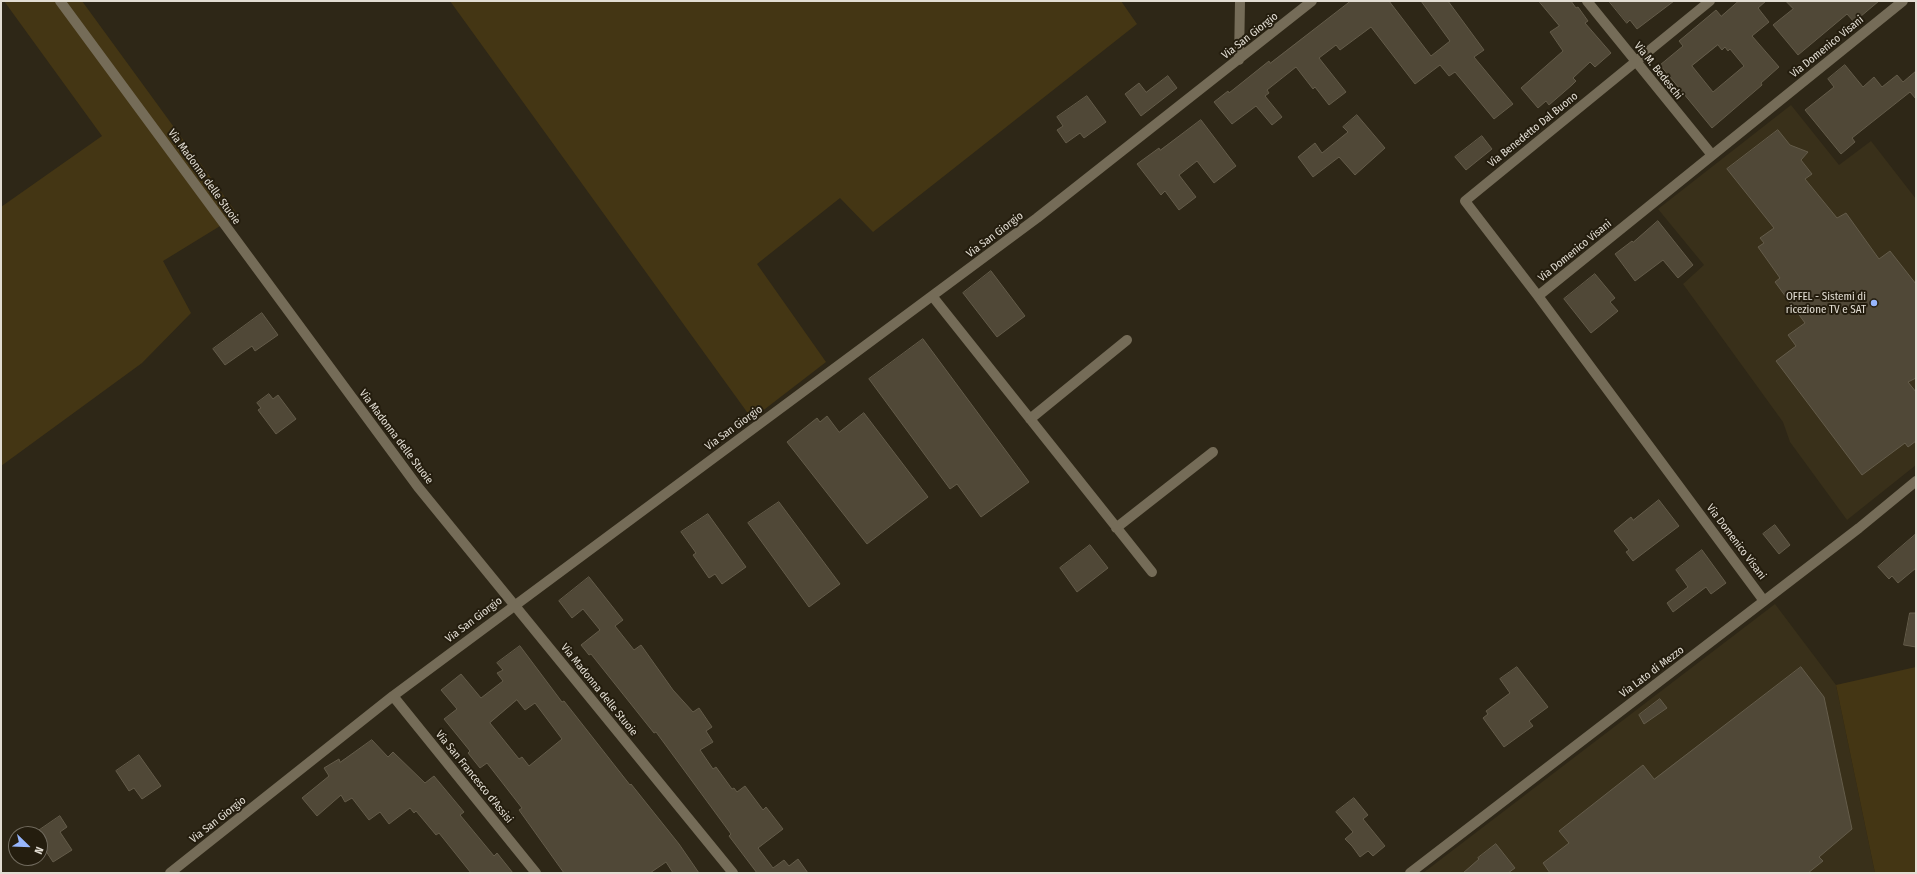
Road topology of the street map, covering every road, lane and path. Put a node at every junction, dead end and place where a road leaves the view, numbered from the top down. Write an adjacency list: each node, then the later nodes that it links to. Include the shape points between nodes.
1 (60, 1): 19 (street, Via Madonna delle Stuoie, via 418,487)
2 (1240, 1): 7 (street)
3 (1312, 1): 7 (street, Via San Giorgio)
4 (1587, 1): 8 (street, Via M. Bedeschi)
5 (1710, 1): 8 (street, Via Benedetto Dal Buono)
6 (1903, 1): 9 (street, Via Domenico Visani)
7 (1238, 60): 11 (street, Via San Giorgio, via 1038,218)
8 (1635, 62): 9 (street, Via M. Bedeschi); 10 (street, Via Benedetto Dal Buono, via 1465,201)
9 (1712, 155): 10 (street, Via Domenico Visani)
10 (1538, 296): 18 (street, Via Domenico Visani)
11 (933, 297): 13 (street); 19 (street, Via San Giorgio)
12 (1127, 340): 13 (street)
13 (1030, 419): 16 (street)
14 (1213, 452): 16 (street)
15 (1914, 486): 18 (street, Via Lato di Mezzo)
16 (1116, 528): 17 (street)
17 (1152, 572)
18 (1764, 601): 24 (street, Via Lato di Mezzo)
19 (514, 605): 20 (street, Via San Giorgio); 23 (street, Via Madonna delle Stuoie)
20 (392, 696): 21 (street, Via San Giorgio); 22 (street, Via San Francesco d'Assisi)
21 (170, 873)
22 (536, 873)
23 (734, 873)
24 (1410, 873)

